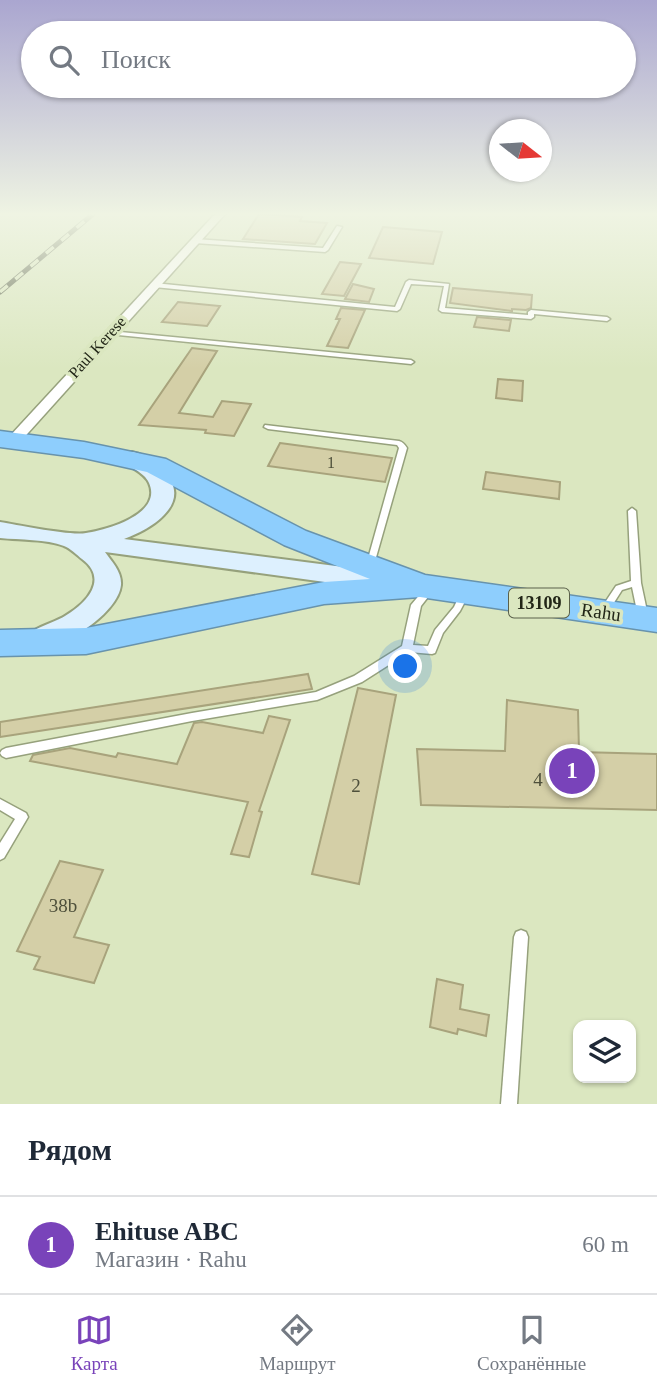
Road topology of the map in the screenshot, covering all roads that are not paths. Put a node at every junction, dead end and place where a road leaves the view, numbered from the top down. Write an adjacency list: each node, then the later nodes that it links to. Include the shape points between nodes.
1 (172, 266): 2 (street, Paul Kerese)
2 (154, 285): 3 (lane, via 397,309 409,282 447,285 443,310); 4 (street, Paul Kerese)
3 (607, 319)
4 (110, 333): 5 (lane); 7 (street, Paul Kerese)
5 (411, 362)
6 (268, 427): 12 (lane, via 399,443 402,448)
7 (7, 440): 8 (highway)
8 (132, 458): 11 (street, via 153,472 160,483 159,505 133,528); 12 (highway, via 173,473 295,538)
9 (632, 510): 13 (lane)
10 (0, 530): 11 (street, 13109)
11 (71, 540): 14 (street, 13109); 18 (street, via 107,568 107,592 86,618 66,630)
12 (370, 566): 14 (highway)
13 (636, 583): 16 (lane, via 619,588); 17 (lane)
14 (415, 592): 15 (highway, Rahu / 13109); 18 (highway, via 324,593 86,641); 19 (lane)
15 (465, 593): 16 (highway, Rahu / 13109); 19 (lane, via 461,608 434,636 432,650)
16 (604, 612): 17 (highway, Rahu / 13109)
17 (650, 619)
18 (14, 643)
19 (407, 648): 20 (lane, via 317,696)
20 (6, 753)
21 (0, 804): 22 (lane, via 22,817)
22 (0, 854)
23 (521, 937): 24 (lane)
24 (509, 1104)

